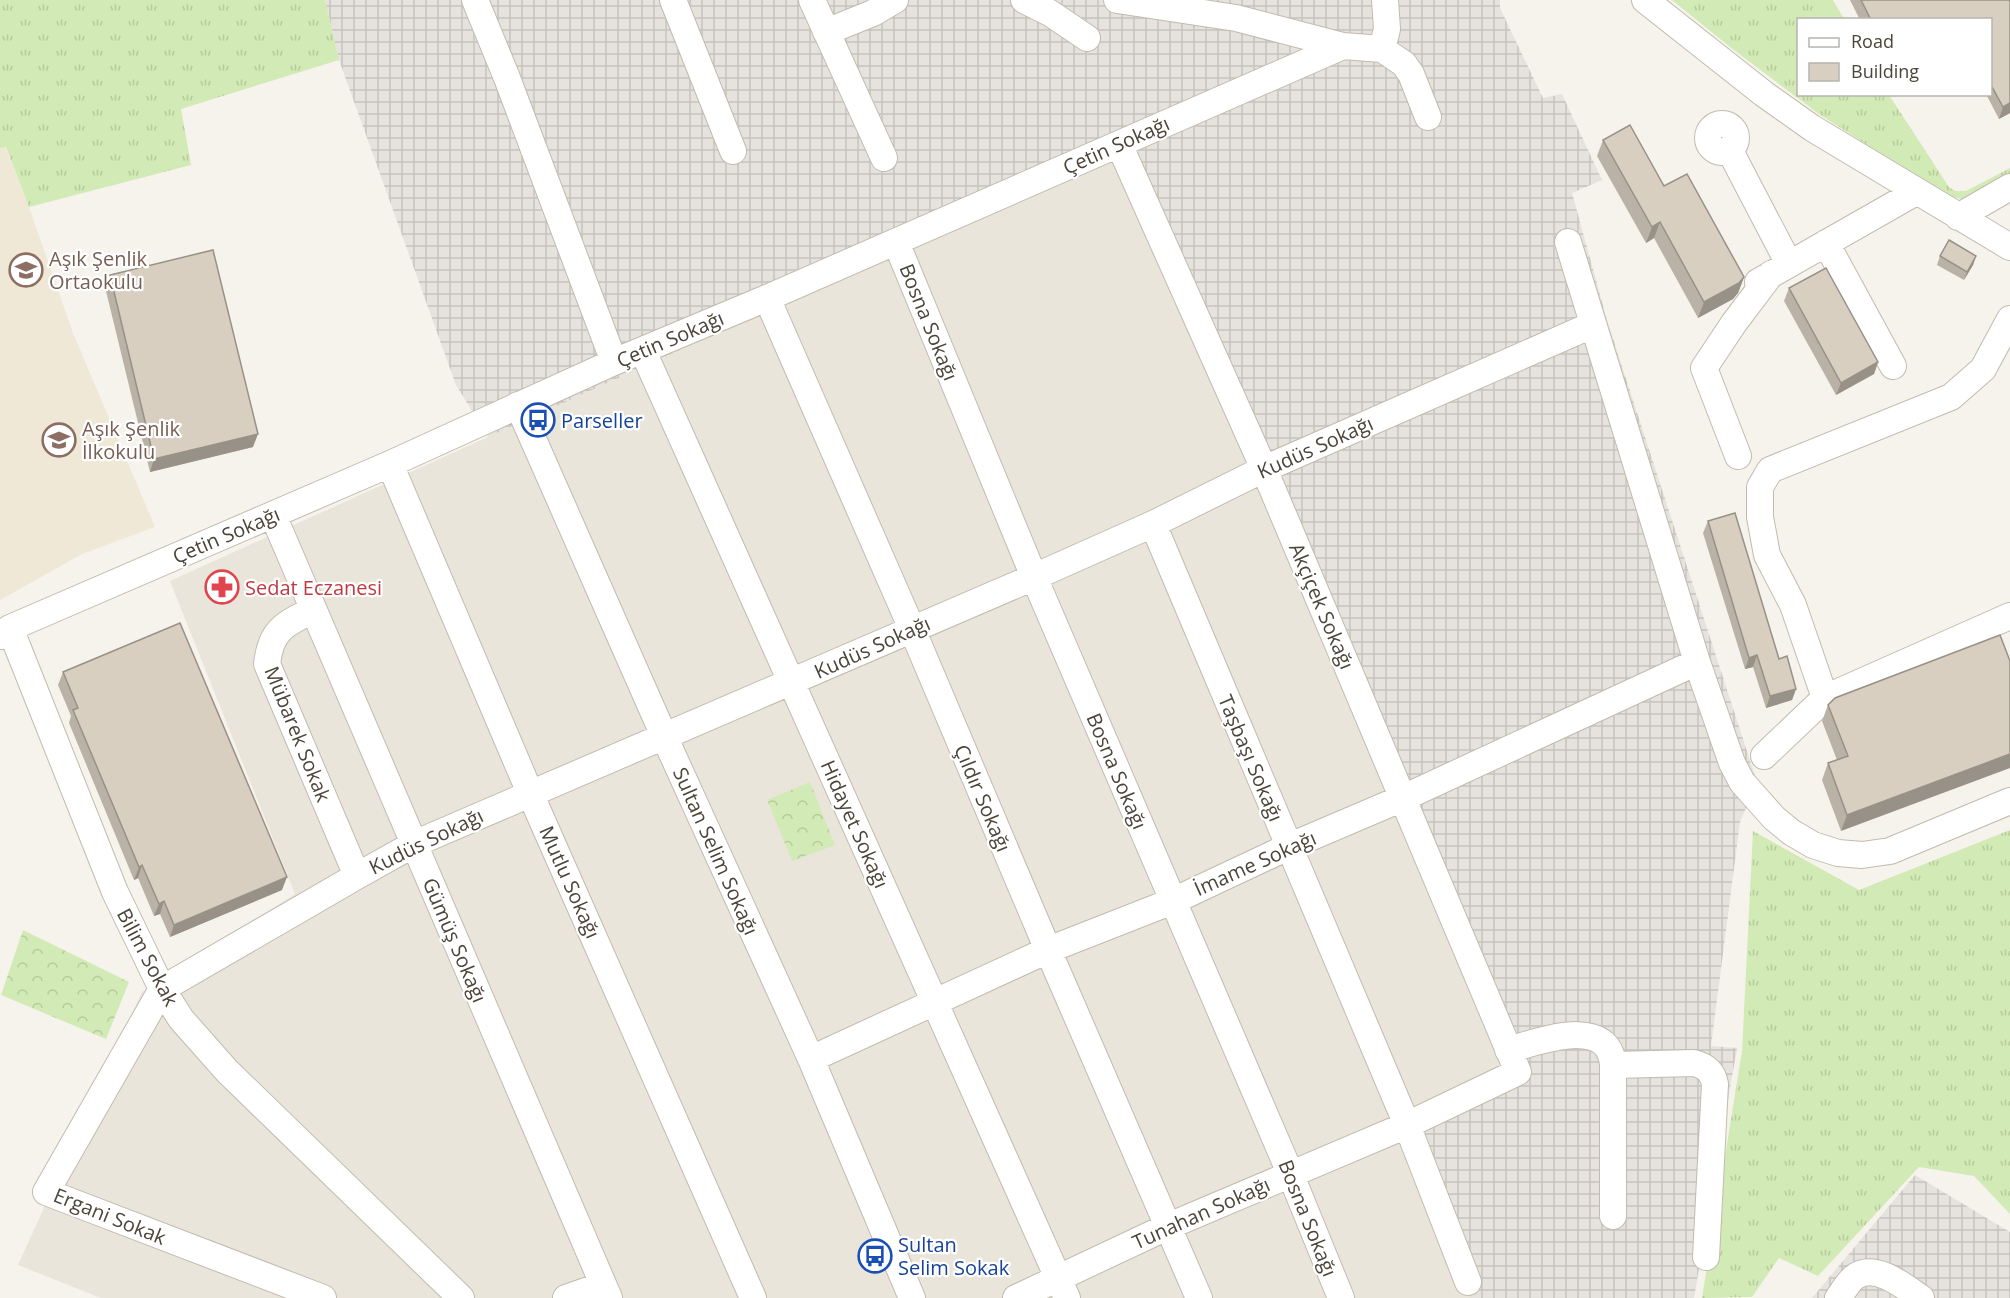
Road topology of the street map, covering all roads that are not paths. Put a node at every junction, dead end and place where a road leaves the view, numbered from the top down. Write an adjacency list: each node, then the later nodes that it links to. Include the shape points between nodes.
1 (475, 0): 30 (street)
2 (674, 0): 16 (street)
3 (812, 0): 9 (street)
4 (895, 0): 9 (street)
5 (1024, 0): 10 (street)
6 (1117, 0): 11 (street, via 1236,18)
7 (1385, 0): 12 (street, via 1387,29)
8 (1645, 0): 19 (street, via 1764,94)
9 (826, 32): 17 (street)
10 (1088, 38)
11 (1343, 46): 12 (street); 14 (street, Çetin Sokağı)
12 (1382, 49): 13 (street, via 1394,55 1411,74)
13 (1428, 117)
14 (1119, 144): 21 (street, Çetin Sokağı); 35 (street, Akçiçek Sokağı)
15 (1729, 149): 25 (street)
16 (733, 150)
17 (884, 158)
18 (2010, 188): 20 (street)
19 (1916, 192): 20 (street); 23 (street)
20 (1958, 217): 24 (street)
21 (896, 242): 26 (street, Çetin Sokağı); 38 (street, Bosna Sokağı)
22 (1568, 242): 28 (street)
23 (1826, 243): 25 (street); 31 (street)
24 (2010, 247)
25 (1773, 273): 33 (street, via 1704,368)
26 (767, 298): 29 (street, Çetin Sokağı); 41 (street, Çıldır Sokağı)
27 (2010, 319): 45 (street, via 1983,369 1951,397 1770,470 1760,487 1760,517 1767,555 1792,605)
28 (1592, 325): 35 (street, Kudüs Sokağı); 43 (street)
29 (643, 351): 30 (street, Çetin Sokağı); 44 (street, Hidayet Sokağı)
30 (614, 362): 32 (street, Çetin Sokağı)
31 (1893, 366)
32 (518, 405): 34 (street, Çetin Sokağı); 46 (street, Sultan Selim Sokağı)
33 (1738, 456)
34 (390, 464): 36 (street, Çetin Sokağı); 48 (street, Mutlu Sokağı)
35 (1264, 469): 37 (street, Kudüs Sokağı); 49 (street, Akçiçek Sokağı)
36 (273, 515): 39 (street, Gümüş Sokağı); 42 (street, Çetin Sokağı)
37 (1152, 524): 38 (street, Kudüs Sokağı); 52 (street, Taşbaşı Sokağı)
38 (1034, 577): 41 (street, Kudüs Sokağı); 54 (street, Bosna Sokağı)
39 (314, 610): 51 (street, Gümüş Sokağı); 53 (street, Mübarek Sokak, via 277,632 267,664)
40 (2010, 616): 45 (street)
41 (912, 629): 44 (street, Kudüs Sokağı); 55 (street, Çıldır Sokağı)
42 (5, 632): 56 (street, Bilim Sokak, via 115,892)
43 (1697, 662): 49 (street, İmame Sokağı); 50 (street, via 1742,782 1774,818 1813,845 1862,855 1890,851)
44 (792, 682): 46 (street, Kudüs Sokağı); 57 (street, Hidayet Sokağı)
45 (1825, 698): 47 (street)
46 (664, 736): 48 (street, Kudüs Sokağı); 58 (street, Sultan Selim Sokağı)
47 (1764, 756)
48 (530, 793): 51 (street, Kudüs Sokağı); 73 (street, Mutlu Sokağı)
49 (1402, 798): 52 (street, İmame Sokağı); 59 (street, Akçiçek Sokağı)
50 (2010, 801)
51 (414, 844): 53 (street, Kudüs Sokağı); 68 (street, Gümüş Sokağı)
52 (1288, 847): 54 (street, İmame Sokağı); 61 (street, Taşbaşı Sokağı)
53 (357, 876): 56 (street, Kudüs Sokağı)
54 (1173, 901): 55 (street, İmame Sokağı); 62 (street, Bosna Sokağı)
55 (1048, 950): 57 (street, İmame Sokağı); 64 (street, Çıldır Sokağı)
56 (162, 989): 70 (street, Ergani Sokak, via 46,1192); 71 (street, Bilim Sokak, via 181,1019 226,1071)
57 (933, 1003): 58 (street, İmame Sokağı); 67 (street, Hidayet Sokağı)
58 (811, 1059): 74 (street, Sultan Selim Sokağı)
59 (1513, 1061): 60 (street, Tunahan Sokağı, via 1555,1038 1579,1035 1595,1036 1611,1053); 61 (street, Tunahan Sokağı)
60 (1613, 1065): 63 (street); 65 (street, via 1694,1064 1712,1074 1715,1084)
61 (1407, 1125): 62 (street, Tunahan Sokağı); 66 (street, Taşbaşı Sokağı)
62 (1290, 1173): 64 (street, Tunahan Sokağı); 77 (street, Bosna Sokağı)
63 (1613, 1216)
64 (1169, 1226): 67 (street, Tunahan Sokağı); 76 (street, Çıldır Sokağı)
65 (1706, 1257)
66 (1468, 1282)
67 (1062, 1288): 75 (street, Tunahan Sokağı)
68 (606, 1292): 72 (street)
69 (1846, 1295): 78 (street, via 1856,1276 1871,1271)
70 (323, 1298)
71 (460, 1298)
72 (566, 1298)
73 (753, 1298)
74 (912, 1298)
75 (1016, 1298)
76 (1199, 1298)
77 (1341, 1298)
78 (1921, 1298)

